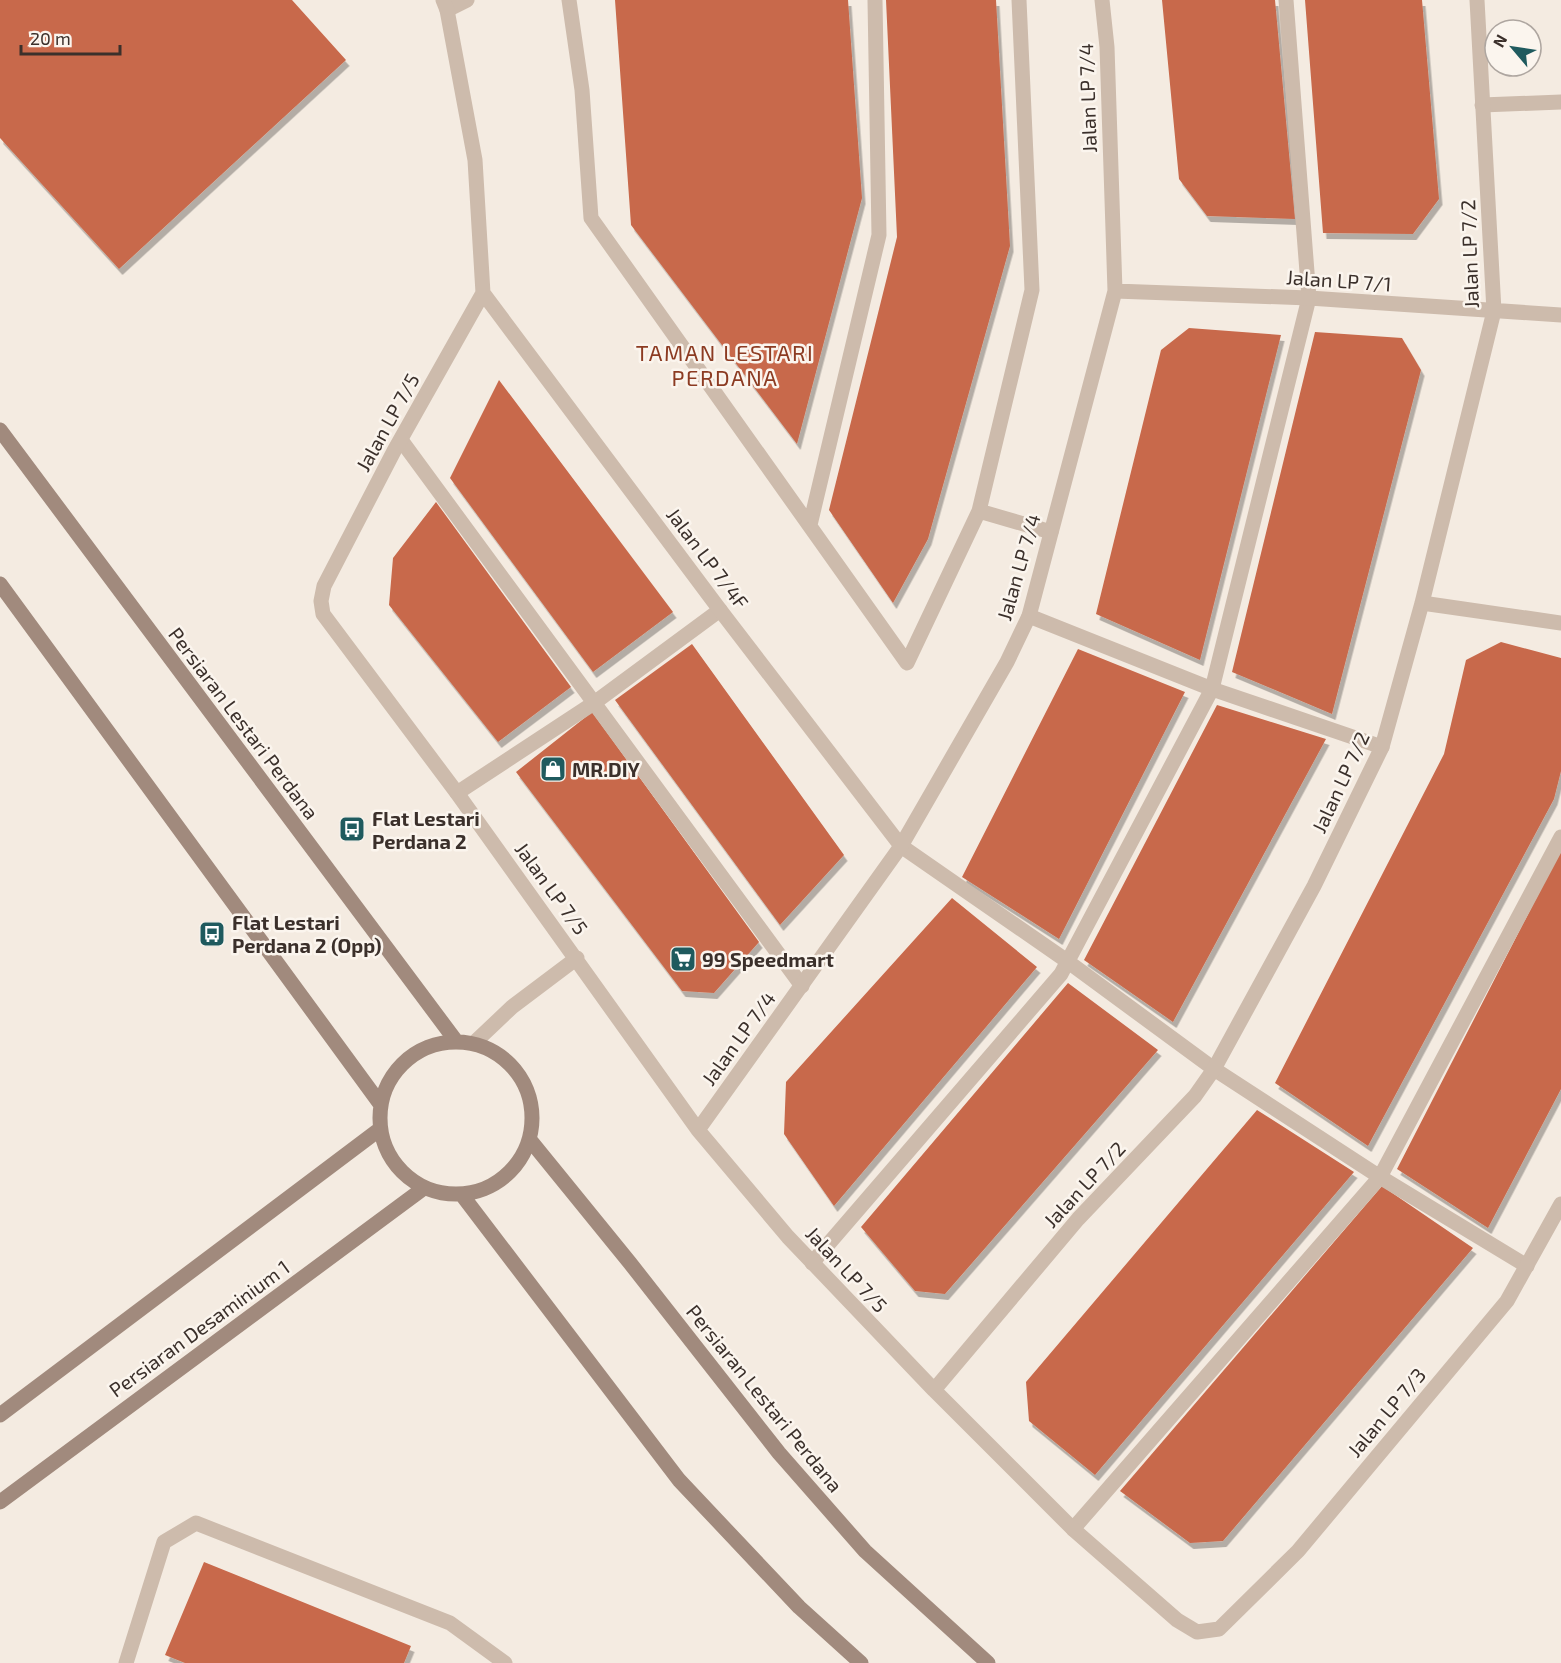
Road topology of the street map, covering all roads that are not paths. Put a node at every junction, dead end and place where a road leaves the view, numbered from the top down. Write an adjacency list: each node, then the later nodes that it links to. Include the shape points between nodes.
1 (467, 0): 8 (street)
2 (569, 0): 19 (street, via 582,90 591,218)
3 (875, 0): 19 (street, via 879,235)
4 (1019, 0): 18 (street, via 1032,290)
5 (1102, 0): 11 (street, Jalan LP 7/4)
6 (1286, 0): 13 (street)
7 (1477, 0): 10 (street, Jalan LP 7/2)
8 (445, 5): 12 (street, via 475,160)
9 (1561, 102): 10 (street)
10 (1482, 105): 14 (street, Jalan LP 7/2)
11 (1115, 291): 13 (street, Jalan LP 7/1); 20 (street, Jalan LP 7/4)
12 (483, 293): 17 (street, Jalan LP 7/5); 23 (street, Jalan LP 7/4F)
13 (1309, 298): 14 (street, Jalan LP 7/1); 26 (street)
14 (1494, 312): 15 (street, Jalan LP 7/1); 22 (street, Jalan LP 7/2)
15 (1561, 315)
16 (0, 430): 35 (street, Persiaran Lestari Perdana)
17 (401, 440): 27 (street); 29 (street, Jalan LP 7/5, via 324,586 323,614)
18 (979, 511): 19 (street, via 907,663); 20 (street)
19 (810, 525)
20 (1051, 532): 24 (street, Jalan LP 7/4)
21 (0, 584): 38 (street)
22 (1422, 603): 25 (street); 28 (street, Jalan LP 7/2)
23 (720, 610): 27 (street); 31 (street, Jalan LP 7/4F)
24 (1029, 616): 26 (street); 31 (street, Jalan LP 7/4, via 1007,662)
25 (1561, 623)
26 (1212, 689): 28 (street); 33 (street)
27 (594, 704): 29 (street); 34 (street)
28 (1382, 747): 37 (street, Jalan LP 7/2, via 1314,886)
29 (458, 793): 32 (street, Jalan LP 7/5)
30 (1561, 837): 42 (street)
31 (901, 846): 33 (street, Jalan LP 7/4F); 34 (street, Jalan LP 7/4)
32 (577, 958): 36 (street, via 512,1007); 40 (street, Jalan LP 7/5)
33 (1067, 961): 37 (street, Jalan LP 7/4F); 46 (street, via 1061,974)
34 (802, 986): 40 (street, Jalan LP 7/4)
35 (456, 1041): 36 (street); 38 (street, via 430,1046 407,1059 390,1080)
36 (474, 1043): 41 (street, via 508,1061 521,1077 530,1097)
37 (1214, 1069): 42 (street, Jalan LP 7/4F); 48 (street, Jalan LP 7/2, via 1195,1096 1078,1219)
38 (381, 1105): 39 (street)
39 (380, 1129): 43 (street, via 388,1154 403,1174); 49 (street)
40 (698, 1130): 46 (street, Jalan LP 7/5)
41 (530, 1140): 44 (street, via 520,1160 504,1177 485,1189); 56 (street, Persiaran Lestari Perdana, via 779,1453 865,1551)
42 (1380, 1177): 47 (street, Jalan LP 7/4F); 51 (street)
43 (424, 1188): 44 (street); 50 (street, Persiaran Desaminium 1)
44 (462, 1195): 55 (street, via 679,1480 799,1607)
45 (1561, 1204): 47 (street, Jalan LP 7/3)
46 (812, 1263): 48 (street, Jalan LP 7/5)
47 (1527, 1266): 52 (street, Jalan LP 7/3, via 1507,1300 1298,1551)
48 (934, 1389): 51 (street, Jalan LP 7/5)
49 (0, 1415)
50 (0, 1502)
51 (1072, 1530): 52 (street, Jalan LP 7/5, via 1177,1620 1197,1632)
52 (1219, 1629)
53 (129, 1662): 54 (street, via 164,1542 196,1523 450,1623)
54 (505, 1663)
55 (861, 1663)
56 (988, 1663)

